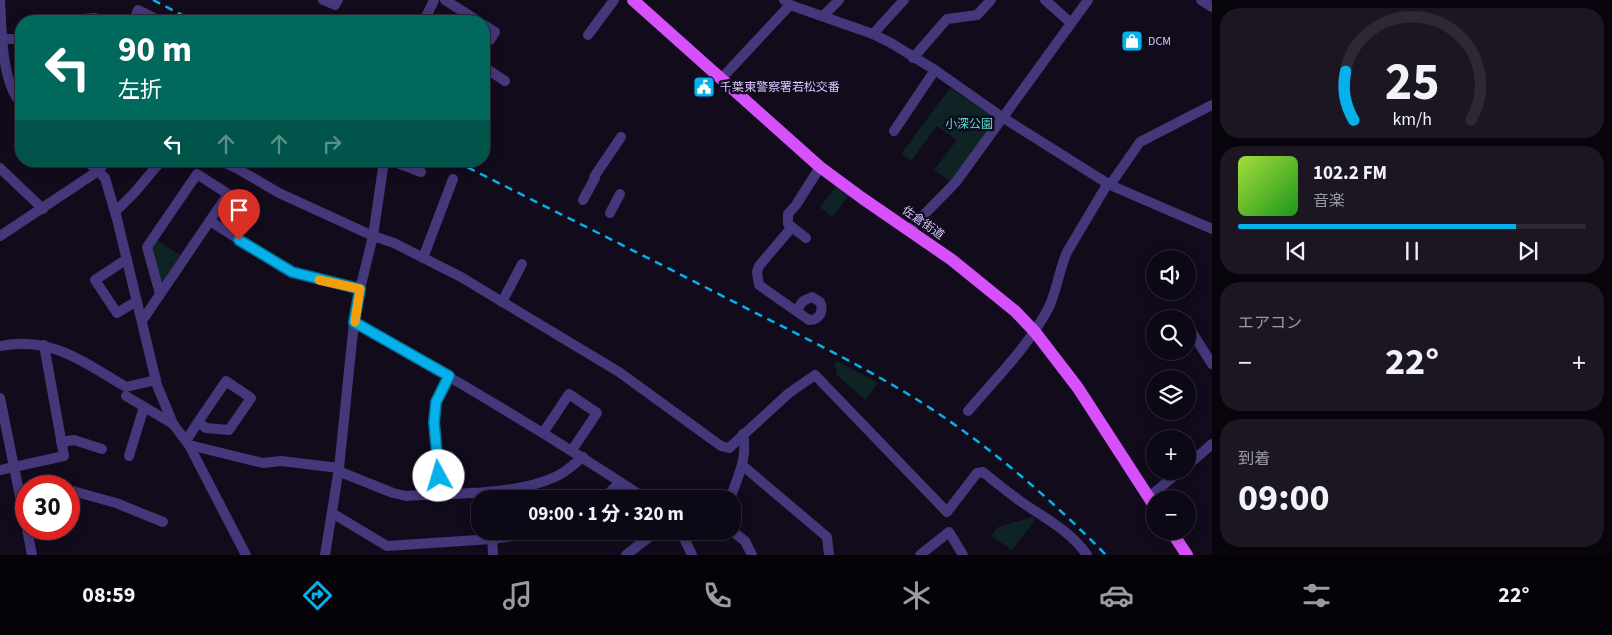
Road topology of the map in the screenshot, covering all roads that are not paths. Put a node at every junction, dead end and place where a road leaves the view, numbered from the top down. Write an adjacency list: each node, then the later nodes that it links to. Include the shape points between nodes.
1 (0, 0): 25 (street)
2 (323, 0): 3 (street, via 335,5)
3 (338, 0)
4 (434, 0): 18 (street)
5 (445, 0): 19 (street)
6 (614, 0): 24 (street)
7 (633, 0): 31 (main road, 佐倉街道)
8 (839, 0): 20 (street)
9 (904, 0): 23 (street)
10 (991, 0): 28 (street, via 978,15 947,19)
11 (1045, 0): 21 (street)
12 (1088, 0): 21 (street)
13 (1201, 0): 15 (street)
14 (787, 3): 20 (street); 31 (street)
15 (1212, 7)
16 (136, 15): 17 (street, via 138,10)
17 (148, 15)
18 (427, 15)
19 (469, 15)
20 (823, 16): 23 (street)
21 (1071, 23): 35 (street)
22 (490, 29): 27 (street, via 494,32)
23 (873, 34): 28 (street)
24 (588, 35)
25 (3, 39): 26 (street); 33 (street, via 5,65)
26 (15, 40)
27 (490, 40)
28 (914, 58): 29 (street)
29 (935, 70): 35 (street); 36 (street)
30 (490, 71): 32 (street)
31 (721, 79): 38 (main road, 佐倉街道)
32 (505, 81)
33 (15, 89)
34 (1212, 105): 49 (street, via 1140,142)
35 (1002, 117): 49 (street); 58 (street, via 956,182)
36 (894, 131)
37 (621, 137): 51 (street)
38 (820, 166): 56 (street, via 788,214 788,224); 58 (main road, 佐倉街道)
39 (94, 167): 46 (street)
40 (101, 167): 46 (street)
41 (156, 167): 53 (street)
42 (235, 167): 60 (street, via 279,193)
43 (383, 167): 60 (street)
44 (408, 167): 47 (street)
45 (0, 168): 52 (street)
46 (98, 171): 52 (street); 53 (street, via 104,178)
47 (421, 172)
48 (453, 178): 62 (street)
49 (1109, 184): 57 (street); 72 (street, via 1067,252 1050,305)
50 (620, 194): 54 (street)
51 (583, 200)
52 (43, 209): 59 (street)
53 (114, 212): 63 (street)
54 (610, 213)
55 (210, 221): 65 (street, via 292,272); 66 (street); 66 (street, via 228,194 197,174 146,247)
56 (792, 227): 61 (street); 69 (street, via 757,272 760,285)
57 (1212, 229)
58 (909, 230): 72 (main road, 佐倉街道, via 998,295)
59 (0, 236)
60 (373, 236): 62 (street); 65 (street)
61 (806, 238)
62 (423, 258): 68 (street)
63 (126, 259): 67 (street); 67 (street, via 95,280 117,312)
64 (522, 264): 68 (street)
65 (360, 289): 71 (street)
66 (160, 294): 70 (street)
67 (137, 301): 70 (street)
68 (502, 302): 86 (street, via 619,372 721,446 729,448)
69 (796, 311)
70 (142, 321): 78 (street)
71 (354, 322): 77 (street); 98 (street)
72 (1035, 332): 82 (street); 108 (main road, 佐倉街道, via 1078,388)
73 (1196, 339): 76 (street)
74 (44, 345): 75 (street); 78 (street, via 72,355 126,387); 87 (street)
75 (0, 346)
76 (1212, 364)
77 (449, 376): 85 (street); 109 (street, via 436,402 434,422)
78 (156, 380): 84 (street)
79 (126, 396): 81 (street)
80 (0, 398): 96 (street)
81 (144, 407): 84 (street); 92 (street)
82 (968, 412)
83 (198, 422): 83 (street, via 226,381 251,398 229,430 206,428); 88 (street)
84 (173, 424): 88 (street)
85 (543, 433): 91 (street); 91 (street, via 569,394 597,413)
86 (743, 434): 95 (street, via 746,448); 120 (street, via 814,375 948,512 977,474 983,472 1057,526)
87 (62, 442): 90 (street, via 74,440); 96 (street, via 64,456)
88 (187, 443): 98 (street, via 263,463 281,461); 122 (street)
89 (1212, 444): 94 (street)
90 (102, 449)
91 (572, 450): 93 (street)
92 (129, 456)
93 (583, 457): 101 (street); 102 (street, via 557,477)
94 (1196, 458)
95 (742, 464): 105 (street); 128 (street, via 827,537)
96 (13, 467): 97 (street); 99 (street)
97 (0, 470)
98 (338, 470): 109 (street, via 393,493 406,496); 111 (street)
99 (16, 475)
100 (1172, 480): 106 (street)
101 (620, 482): 103 (street); 104 (street)
102 (510, 490)
103 (612, 490)
104 (632, 490)
105 (733, 490)
106 (1163, 490)
107 (80, 493): 112 (street)
108 (1146, 493)
109 (441, 494): 110 (street)
110 (471, 495)
111 (332, 513): 113 (street, via 387,546); 123 (street)
112 (163, 522)
113 (471, 537)
114 (741, 537): 127 (street)
115 (29, 540): 121 (street)
116 (492, 540): 124 (street)
117 (645, 540): 125 (street)
118 (685, 540): 126 (street)
119 (1177, 540): 131 (main road)
120 (1082, 553)
121 (32, 555)
122 (246, 555)
123 (325, 555)
124 (493, 555)
125 (626, 555)
126 (692, 555)
127 (752, 555)
128 (829, 555)
129 (920, 555): 130 (street, via 949,532)
130 (963, 555)
131 (1187, 555)

